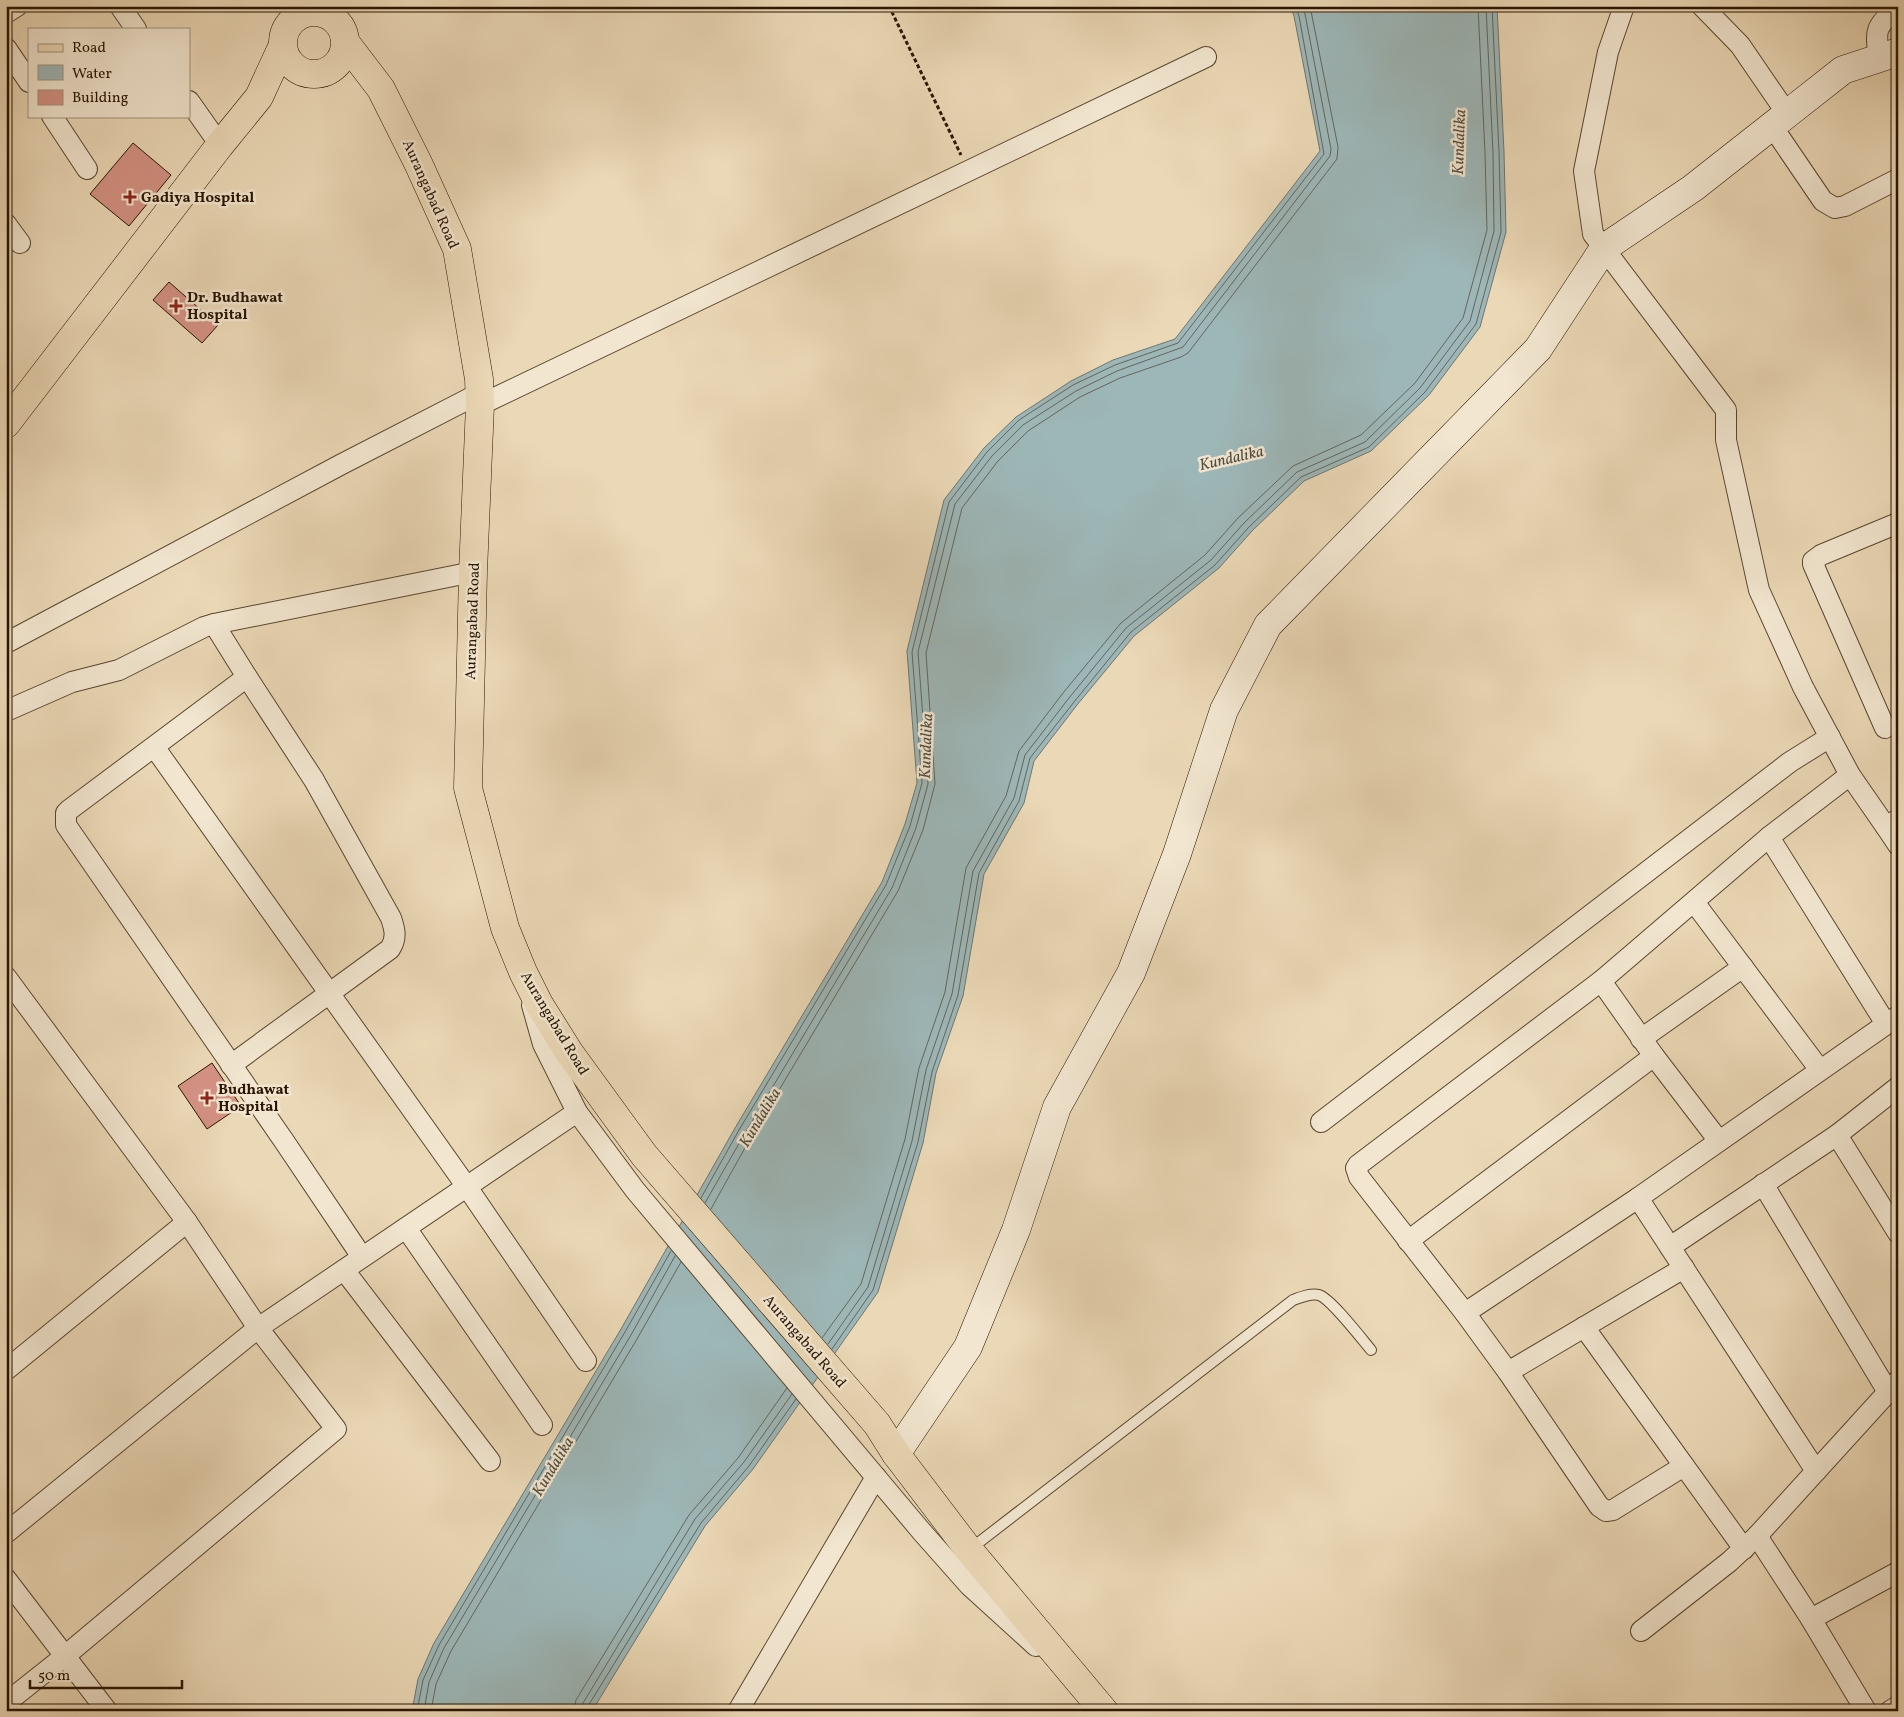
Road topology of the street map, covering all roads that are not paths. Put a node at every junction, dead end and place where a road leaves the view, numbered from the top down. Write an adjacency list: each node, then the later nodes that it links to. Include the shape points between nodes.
1 (17, 6): 7 (street)
2 (120, 6): 8 (street)
3 (1624, 6): 26 (street, via 1608,52 1584,171 1593,234)
4 (1702, 6): 20 (street, via 1740,46)
5 (1898, 7): 12 (street, via 1877,30)
6 (313, 11): 9 (main road, via 339,24); 10 (main road, via 292,20 286,28)
7 (6, 13)
8 (135, 28)
9 (346, 44): 14 (main road, via 338,64); 16 (main road, Aurangabad Road)
10 (282, 47): 14 (main road, via 285,57 299,72); 17 (main road)
11 (6, 48): 15 (street)
12 (1888, 55): 20 (street, via 1843,70)
13 (1206, 57): 27 (street)
14 (320, 73): 16 (main road); 17 (main road)
15 (28, 81)
16 (381, 89): 27 (main road, Aurangabad Road, via 457,249)
17 (259, 98): 21 (main road)
18 (190, 102): 21 (street)
19 (53, 118): 22 (street)
20 (1780, 120): 23 (street, via 1823,201 1835,208); 26 (street, via 1693,188)
21 (220, 144): 28 (main road)
22 (87, 169)
23 (1898, 179)
24 (6, 224): 25 (street)
25 (20, 244)
26 (1604, 248): 36 (street, via 1726,410 1726,440 1759,590 1803,687); 78 (street, via 1538,349 1268,626 1224,710 1177,854 1130,973 1057,1107 1016,1230 968,1347)
27 (480, 399): 30 (main road, Aurangabad Road); 32 (street, via 342,464)
28 (6, 424)
29 (1898, 523): 35 (street, via 1821,554 1813,561)
30 (473, 572): 31 (street); 44 (main road, Aurangabad Road, via 468,788 505,928)
31 (214, 624): 33 (street); 34 (street, via 119,670 72,682)
32 (6, 642)
33 (247, 678): 37 (street); 47 (street, via 314,780 396,932 390,949)
34 (6, 711)
35 (1885, 728)
36 (1830, 737): 38 (street); 55 (street, via 1790,762)
37 (155, 748): 47 (street); 51 (street, via 69,810 66,825)
38 (1850, 775): 39 (street); 40 (street)
39 (1892, 823): 41 (street)
40 (1769, 837): 42 (street); 48 (street)
41 (1898, 845)
42 (1694, 902): 43 (street); 46 (street)
43 (1743, 967): 49 (street); 52 (street)
44 (523, 972): 54 (street, via 543,1044); 78 (main road, Aurangabad Road, via 568,1052 644,1154 877,1424)
45 (6, 977): 61 (street)
46 (1601, 981): 49 (street); 64 (street, via 1358,1165 1359,1177)
47 (330, 994): 51 (street); 59 (street)
48 (1892, 1020): 52 (street)
49 (1642, 1039): 50 (street)
50 (1654, 1056): 57 (street); 64 (street)
51 (231, 1065): 66 (street)
52 (1820, 1070): 57 (street)
53 (1898, 1087): 56 (street)
54 (577, 1112): 59 (street); 82 (street, via 635,1190)
55 (1321, 1122)
56 (1836, 1135): 58 (street); 63 (street)
57 (1719, 1141): 60 (street)
58 (1763, 1184): 65 (street); 76 (street)
59 (467, 1187): 62 (street); 73 (street)
60 (1638, 1198): 65 (street); 69 (street)
61 (187, 1222): 70 (street); 74 (street)
62 (406, 1228): 66 (street); 77 (street)
63 (1898, 1233)
64 (1408, 1241): 69 (street)
65 (1670, 1247): 67 (street)
66 (362, 1257): 68 (street)
67 (1684, 1268): 71 (street); 81 (street)
68 (344, 1270): 70 (street); 79 (street)
69 (1465, 1313): 75 (street)
70 (258, 1328): 83 (street); 90 (street, via 336,1429)
71 (1584, 1328): 75 (street); 80 (street)
72 (1371, 1350): 85 (lane, via 1319,1295 1305,1295 1293,1300)
73 (586, 1361)
74 (6, 1370)
75 (1508, 1372): 80 (street, via 1599,1506 1606,1511 1613,1510)
76 (1893, 1387): 81 (street)
77 (542, 1425)
78 (896, 1454): 85 (main road, Aurangabad Road)
79 (490, 1461)
80 (1684, 1466): 84 (street)
81 (1816, 1471): 84 (street)
82 (876, 1477): 92 (street, via 970,1585); 95 (street)
83 (6, 1533)
84 (1750, 1543): 88 (street); 89 (street)
85 (969, 1550): 92 (main road, Aurangabad Road)
86 (1898, 1572): 88 (street)
87 (6, 1579): 90 (street)
88 (1811, 1619): 96 (street)
89 (1641, 1631)
90 (65, 1656): 91 (street); 94 (street)
91 (6, 1703)
92 (1100, 1706)
93 (1898, 1706): 97 (street)
94 (107, 1711)
95 (738, 1711)
96 (1866, 1711)
97 (1890, 1711)

